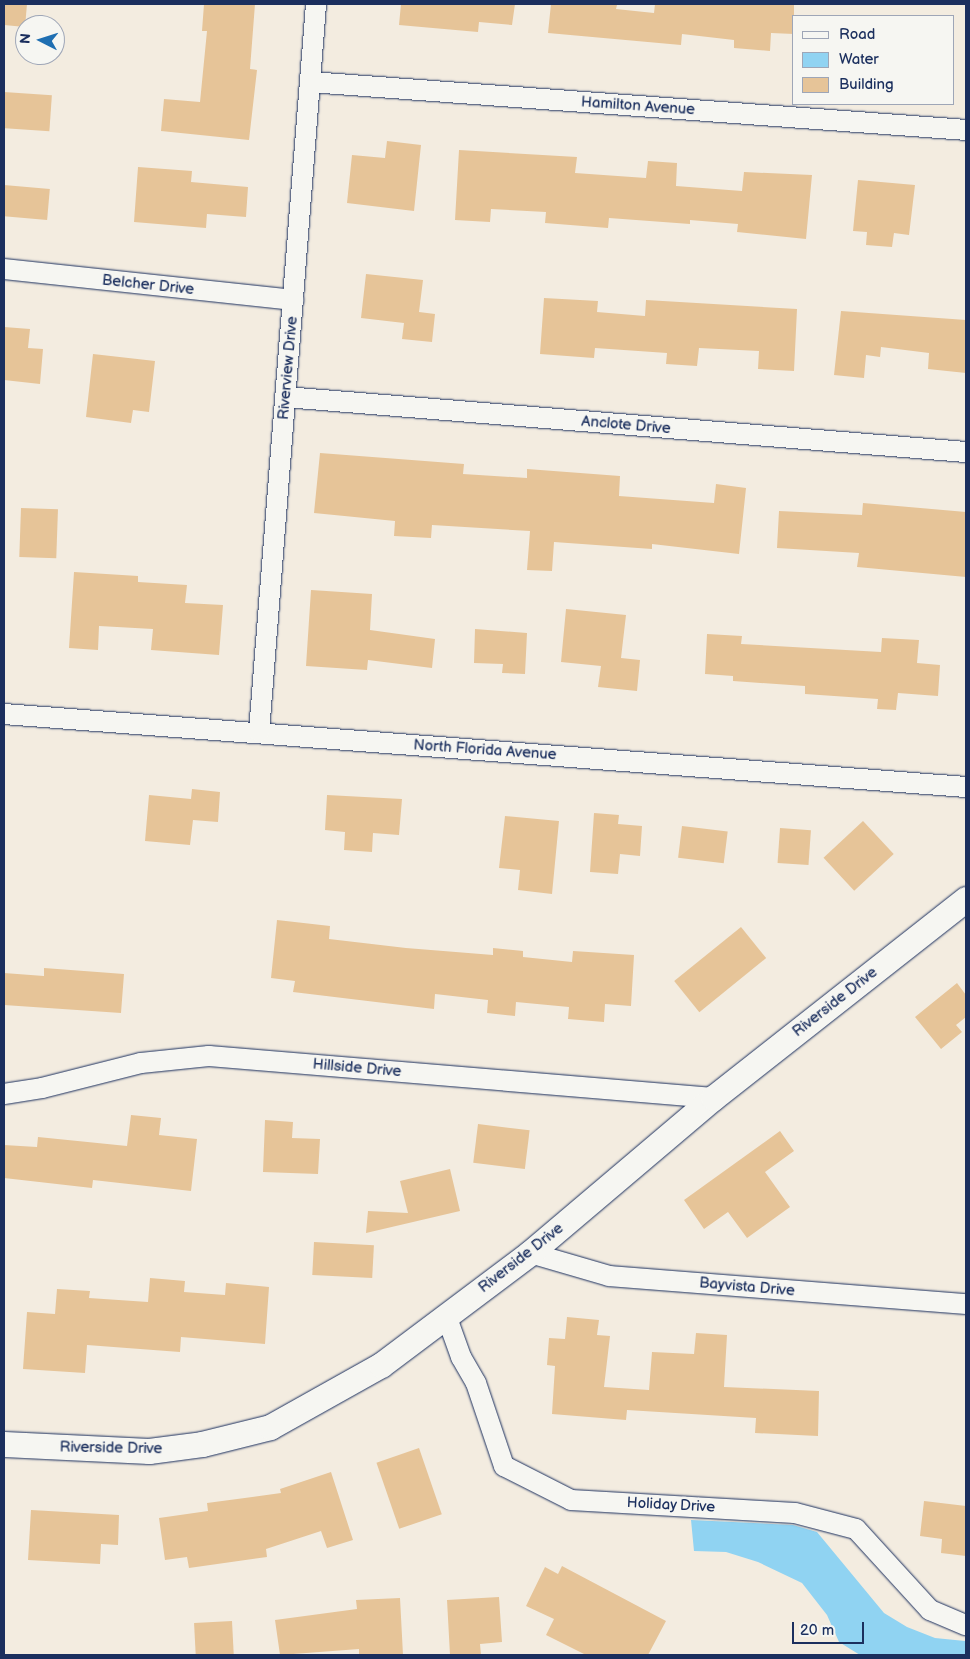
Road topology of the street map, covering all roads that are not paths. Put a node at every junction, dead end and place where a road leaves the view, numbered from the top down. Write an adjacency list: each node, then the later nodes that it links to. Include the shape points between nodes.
1 (316, 4): 2 (street, Riverview Drive)
2 (310, 82): 3 (street, Hamilton Avenue); 5 (street, Riverview Drive)
3 (966, 130)
4 (4, 269): 5 (street, Belcher Drive)
5 (293, 300): 6 (street, Riverview Drive)
6 (285, 398): 7 (street, Anclote Drive); 9 (street, Riverview Drive)
7 (966, 452)
8 (4, 714): 9 (street, North Florida Avenue)
9 (259, 732): 10 (street, North Florida Avenue)
10 (966, 788)
11 (966, 899): 13 (street, Riverside Drive)
12 (4, 1094): 13 (street, Hillside Drive, via 42,1088 141,1063 209,1056)
13 (713, 1098): 14 (street, Riverside Drive)
14 (530, 1253): 15 (street, Bayvista Drive, via 609,1276); 16 (street, Riverside Drive)
15 (966, 1304)
16 (446, 1315): 17 (street, Riverside Drive, via 381,1365 270,1427 202,1444 150,1451); 18 (street, Holiday Drive, via 461,1357 476,1383 504,1466 571,1500 795,1513 856,1529 930,1610)
17 (4, 1444)
18 (966, 1625)

